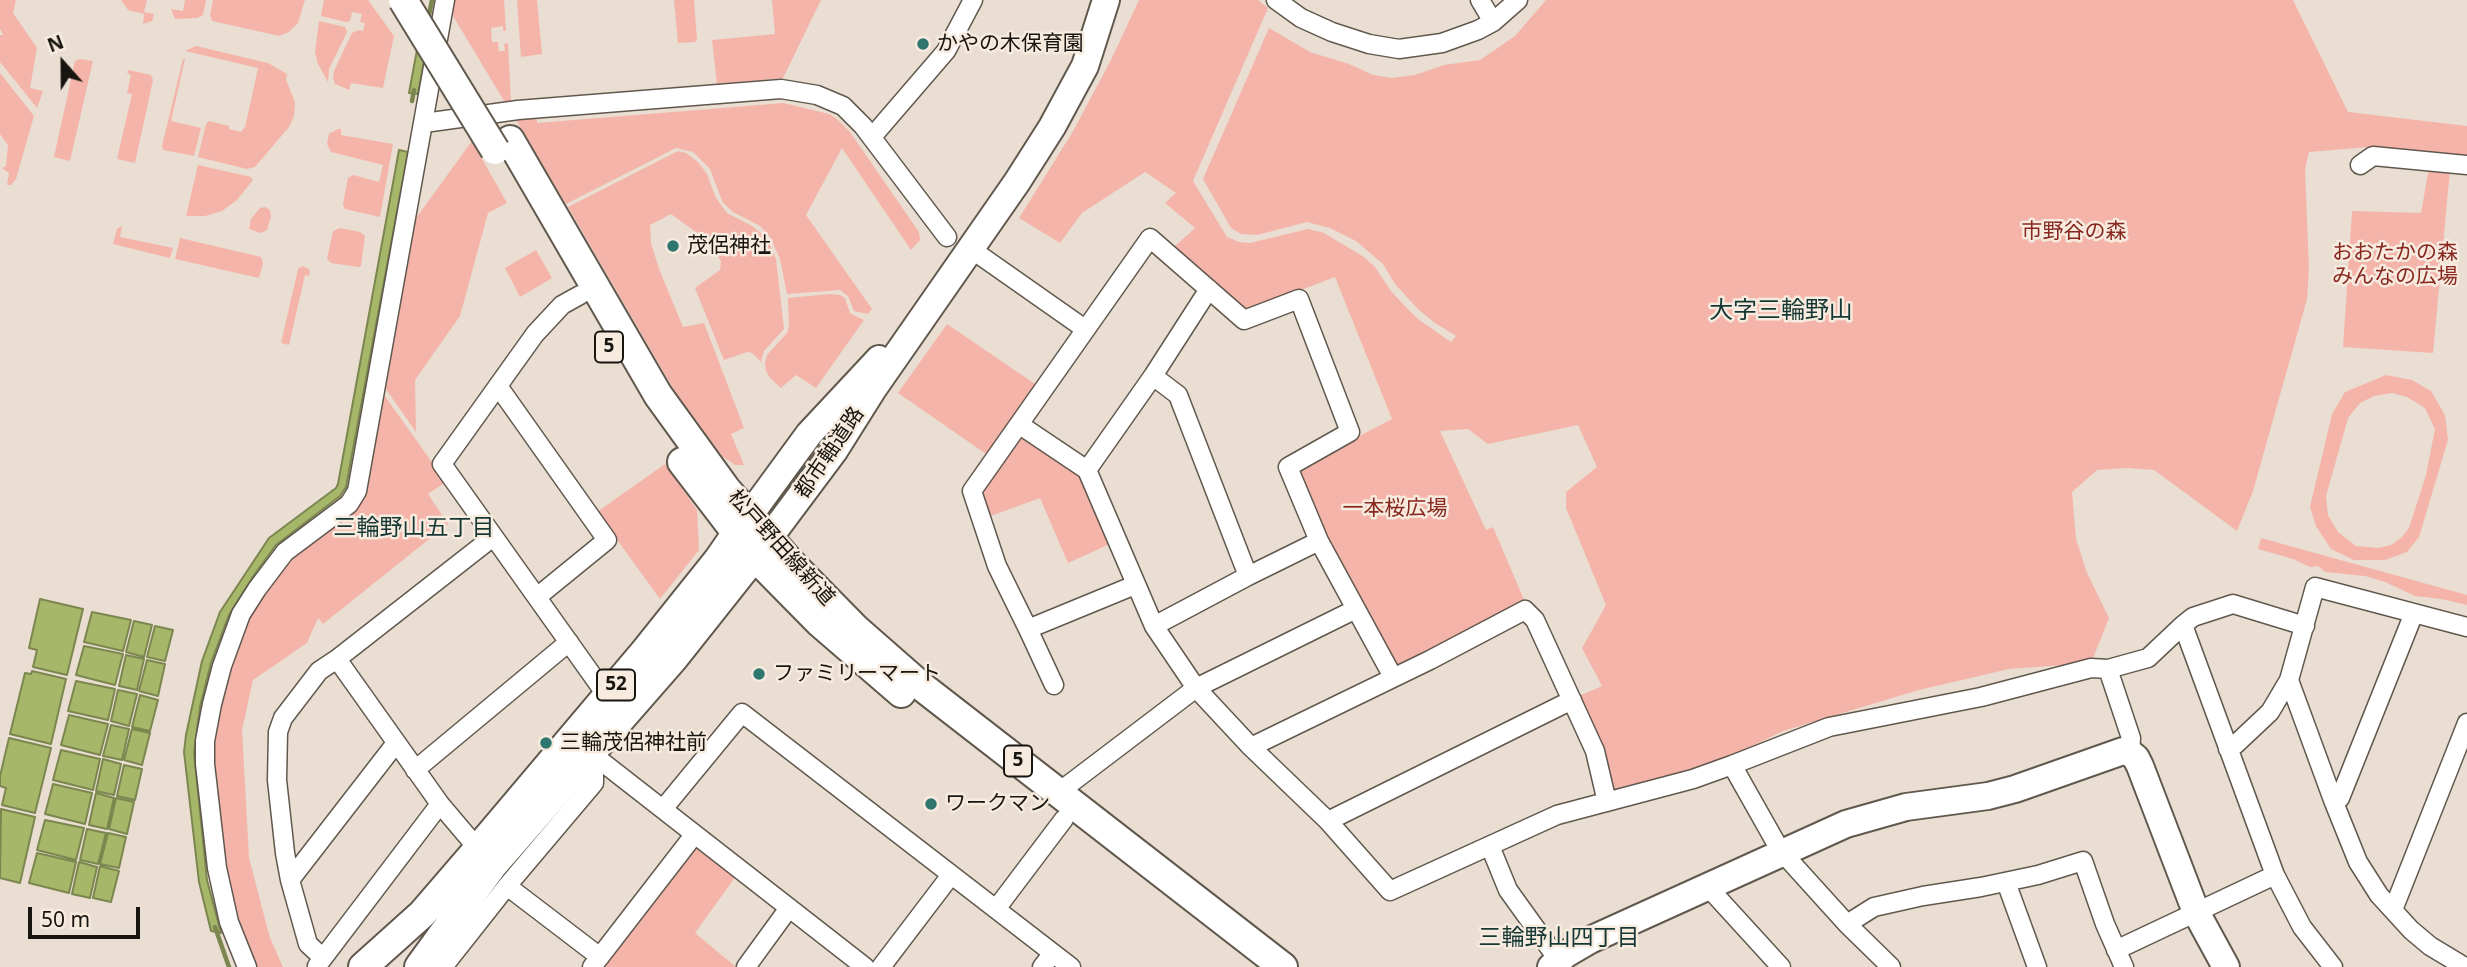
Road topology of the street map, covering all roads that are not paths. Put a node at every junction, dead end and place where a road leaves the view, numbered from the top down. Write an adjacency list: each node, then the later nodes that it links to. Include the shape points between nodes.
1 (403, 0): 12 (main road, 松戸野田線新道 / 5, bridge)
2 (425, 0): 12 (main road, 松戸野田線新道 / 5)
3 (445, 0): 10 (street)
4 (972, 0): 11 (street, via 946,51)
5 (1106, 0): 16 (street, 都市軸道路, via 1085,66 1059,116)
6 (1276, 0): 9 (street, via 1332,32 1399,49 1442,43)
7 (1480, 0): 9 (street)
8 (1518, 0): 9 (street)
9 (1493, 22)
10 (424, 123): 11 (street, via 518,110 781,89 817,95 843,106); 83 (street, via 357,491 349,504 285,552 257,589 241,614 212,704 205,764 217,868 229,922)
11 (872, 137): 15 (street)
12 (503, 145): 18 (main road, 松戸野田線新道 / 5); 25 (main road, 松戸野田線新道 / 5)
13 (2360, 165): 14 (street, via 2374,156)
14 (2467, 166)
15 (947, 237)
16 (971, 249): 19 (street, 都市軸道路); 20 (street)
17 (1209, 289): 20 (street, via 1150,238); 21 (street); 27 (street, via 1244,320 1298,299 1350,432 1288,467)
18 (580, 295): 22 (street, via 562,305 535,334); 25 (main road, 松戸野田線新道 / 5, via 657,427)
19 (929, 308): 25 (street, via 809,434); 28 (street, 都市軸道路, via 834,451)
20 (1085, 330): 23 (street)
21 (1153, 376): 24 (street); 29 (street, via 1178,395)
22 (498, 386): 26 (street, via 442,464); 31 (street, via 607,540)
23 (1020, 425): 24 (street); 38 (street, via 972,491 997,566)
24 (1087, 470): 30 (street)
25 (742, 525): 28 (main road, 松戸野田線新道 / 5); 46 (main road, 52)
26 (493, 537): 31 (street); 40 (street)
27 (1320, 541): 29 (street); 32 (street)
28 (762, 547): 53 (main road, 都市軸道路 / 52); 59 (main road, 松戸野田線新道 / 5)
29 (1248, 576): 35 (street)
30 (1135, 585): 35 (street); 38 (street)
31 (537, 597): 39 (street)
32 (1356, 609): 42 (street); 45 (street)
33 (2414, 613): 36 (street, via 2315,587); 37 (street); 56 (street, via 2340,798)
34 (2183, 625): 36 (street, via 2193,617 2233,604); 41 (street, via 2148,658); 51 (street)
35 (1153, 626): 45 (street)
36 (2305, 626): 43 (street)
37 (2467, 627)
38 (1028, 629): 44 (street)
39 (569, 642): 46 (street); 55 (street)
40 (337, 659): 49 (street); 68 (street, via 319,671 283,718 278,732 277,780)
41 (2108, 669): 52 (street, via 2131,738); 54 (street, via 2091,668 1981,698 1829,727)
42 (1394, 677): 47 (street, via 1525,610 1535,620); 50 (street)
43 (2289, 680): 51 (street, via 2270,712); 56 (street)
44 (1055, 685)
45 (1196, 688): 50 (street); 59 (street)
46 (607, 696): 65 (main road, 52)
47 (1572, 700): 57 (street, via 1595,751); 61 (street)
48 (2467, 723): 73 (street)
49 (396, 743): 55 (street); 68 (street)
50 (1251, 747): 61 (street)
51 (2228, 749): 67 (street)
52 (2130, 753): 64 (street, via 2123,751 1988,796 1871,816); 74 (street, via 2140,766)
53 (593, 762): 60 (street); 65 (main road, 都市軸道路 / 52)
54 (1732, 765): 57 (street); 64 (street)
55 (415, 770): 58 (street)
56 (2333, 800): 73 (street, via 2358,862)
57 (1607, 802): 63 (street, via 1558,816)
58 (440, 804): 65 (street); 78 (street)
59 (1061, 805): 72 (street); 90 (main road, 松戸野田線新道 / 5); 91 (main road, 松戸野田線新道 / 5)
60 (663, 808): 62 (street); 66 (street, via 742,713)
61 (1328, 821): 63 (street, via 1390,891)
62 (694, 835): 71 (street); 79 (street)
63 (1490, 846): 81 (street, via 1508,890)
64 (1782, 852): 70 (street); 75 (street)
65 (493, 867): 79 (street); 80 (main road, 52, via 456,899); 84 (main road, via 422,914); 85 (street)
66 (951, 875): 72 (street); 88 (street)
67 (2275, 875): 74 (street); 97 (street, via 2302,927)
68 (290, 880): 78 (street, via 308,944)
69 (2006, 882): 75 (street, via 1874,908); 76 (street, via 2084,861); 94 (street)
70 (1707, 886): 81 (street, via 1590,940); 92 (street)
71 (789, 908): 86 (street); 87 (street)
72 (996, 909): 77 (street)
73 (2393, 910): 82 (street, via 2430,946)
74 (2196, 912): 76 (street); 96 (street)
75 (1847, 924): 93 (street)
76 (2116, 950): 95 (street)
77 (1047, 960): 89 (street)
78 (320, 962)
79 (596, 962)
80 (408, 963)
81 (1555, 964)
82 (2466, 966)
83 (247, 967)
84 (363, 967)
85 (443, 967)
86 (746, 967)
87 (865, 967)
88 (881, 967)
89 (1071, 967)
90 (1255, 967)
91 (1283, 967)
92 (1781, 967)
93 (1891, 967)
94 (2037, 967)
95 (2124, 967)
96 (2226, 967)
97 (2333, 967)

